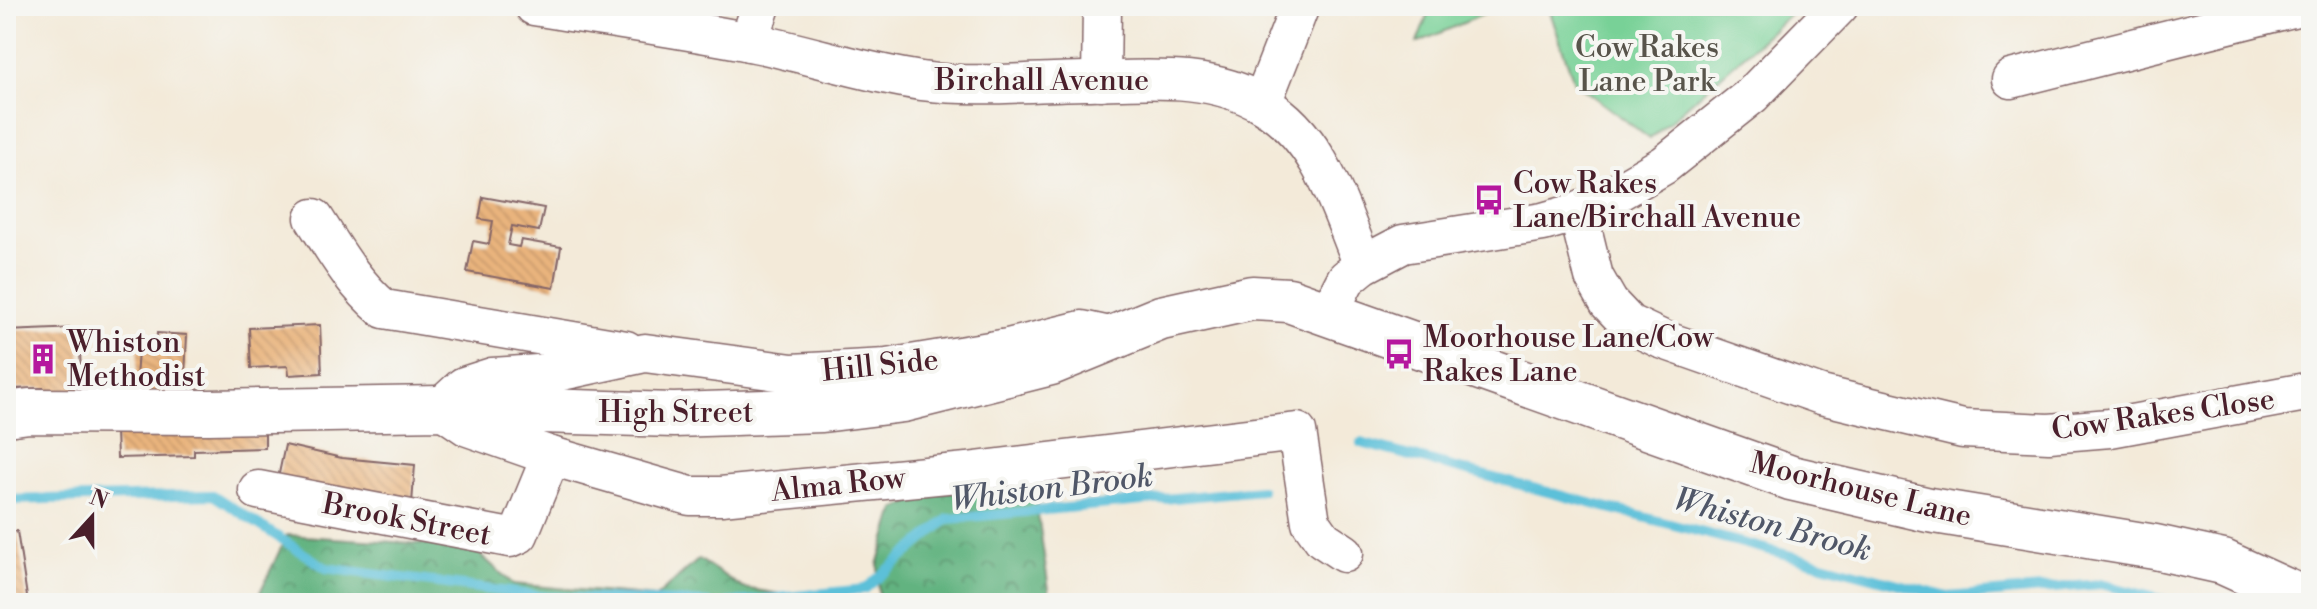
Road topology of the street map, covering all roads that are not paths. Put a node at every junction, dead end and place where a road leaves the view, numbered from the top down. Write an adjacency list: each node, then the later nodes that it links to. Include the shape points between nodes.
1 (534, 6): 9 (street, Birchall Avenue)
2 (761, 6): 9 (street)
3 (1102, 6): 11 (street)
4 (1300, 6): 12 (street)
5 (1839, 6): 13 (street, via 1752,95 1664,165)
6 (2300, 6): 10 (street)
7 (2307, 6): 8 (street)
8 (2311, 15)
9 (749, 42): 11 (street, Birchall Avenue, via 920,81)
10 (2011, 79)
11 (1101, 81): 12 (street, Birchall Avenue, via 1193,81)
12 (1262, 103): 15 (street, Birchall Avenue, via 1290,123 1316,157)
13 (1578, 212): 15 (street, via 1403,244); 19 (street, Cow Rakes Close, via 1594,277 1629,324 1821,395 1963,429 2049,433 2110,428)
14 (314, 218): 18 (street, Hill Side, via 345,267 384,309)
15 (1363, 265): 16 (street, via 1346,279)
16 (1329, 312): 17 (street, High Street, via 1289,300 1252,298 1161,318); 25 (street, Moorhouse Lane, via 1791,478 1929,510 2223,562)
17 (1113, 337): 18 (street, Hill Side, via 1082,330 887,368 792,373); 20 (street, High Street, via 1051,363 974,384 822,410 674,415)
18 (645, 353): 20 (street, Hill Side, via 553,373 492,377 464,386)
19 (2311, 391)
20 (440, 408): 21 (street, High Street); 22 (street, Alma Row, via 468,427)
21 (6, 414)
22 (551, 456): 23 (street, Brook Street, via 519,534 510,538); 24 (street, Alma Row, via 690,496 721,496 1297,432 1311,522 1323,539)
23 (258, 490)
24 (1344, 553)
25 (2311, 602)

